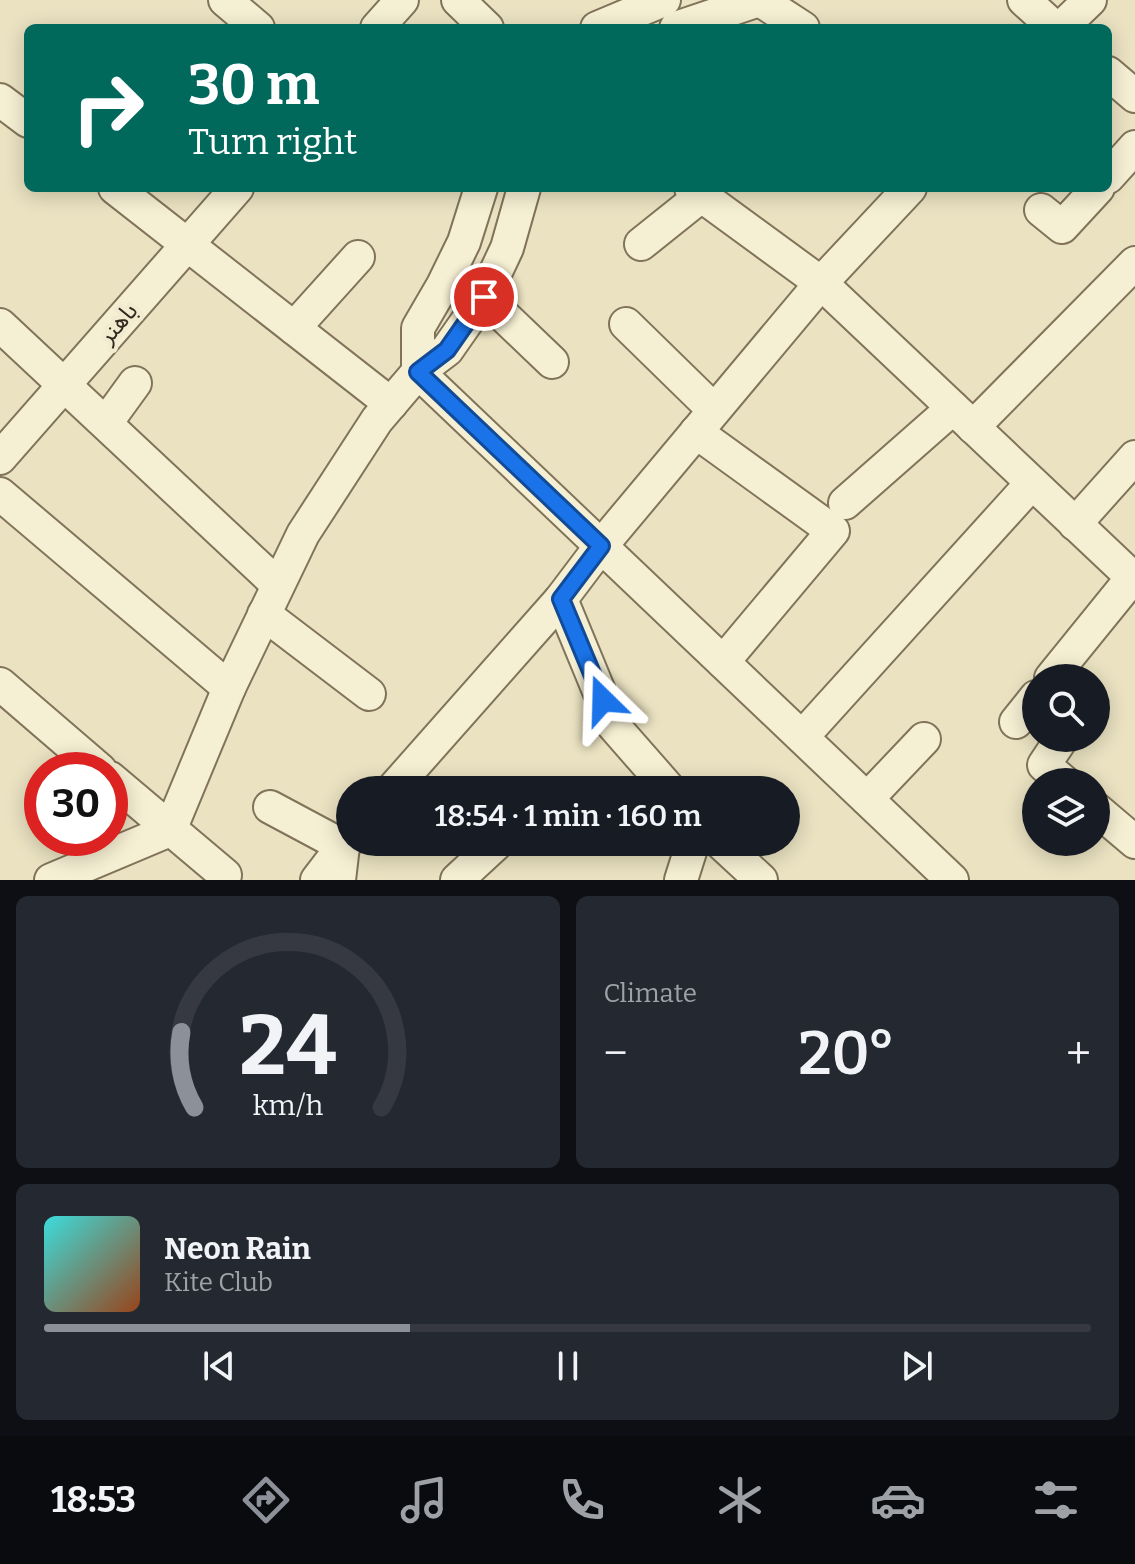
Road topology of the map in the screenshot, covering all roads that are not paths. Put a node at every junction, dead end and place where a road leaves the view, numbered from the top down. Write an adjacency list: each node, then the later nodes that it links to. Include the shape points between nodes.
1 (225, 0): 8 (street)
2 (402, 0): 9 (street)
3 (458, 0): 10 (street)
4 (664, 0): 11 (street)
5 (760, 0): 12 (street); 13 (street)
6 (1024, 0): 14 (street)
7 (1090, 0): 15 (street)
8 (253, 24)
9 (381, 24)
10 (483, 24)
11 (607, 24)
12 (688, 24)
13 (797, 24)
14 (1051, 24)
15 (1065, 24)
16 (1112, 76): 17 (street)
17 (1135, 96)
18 (0, 100): 19 (street)
19 (24, 118)
20 (1135, 147): 21 (street)
21 (1112, 173)
22 (120, 192): 30 (street)
23 (234, 192): 30 (street, باهنر)
24 (480, 192): 40 (street, via 464,242 418,328)
25 (523, 192): 35 (street, via 507,248)
26 (696, 192): 31 (street); 34 (street)
27 (906, 192): 34 (street)
28 (1094, 192): 29 (street, via 1062,227)
29 (1041, 210)
30 (188, 244): 38 (street); 42 (street, باهنر)
31 (641, 244)
32 (358, 257): 38 (street)
33 (1135, 263): 44 (street)
34 (821, 283): 44 (street); 45 (street)
35 (484, 297): 39 (street); 40 (street, via 447,350)
36 (626, 324): 45 (street)
37 (0, 325): 42 (street)
38 (294, 328): 43 (street)
39 (552, 362)
40 (418, 372): 43 (street); 53 (street)
41 (135, 383): 46 (street)
42 (65, 384): 46 (street); 48 (street, باهنر)
43 (391, 404): 56 (street, via 303,534)
44 (963, 418): 49 (street); 51 (street)
45 (705, 421): 53 (street); 57 (street, via 833,531)
46 (106, 423): 56 (street)
47 (1135, 457): 52 (street)
48 (0, 458)
49 (1032, 483): 52 (street); 62 (street)
50 (0, 494): 60 (street)
51 (845, 503)
52 (1075, 524): 54 (street)
53 (601, 546): 55 (street); 57 (street)
54 (1134, 579): 58 (street)
55 (561, 599): 67 (street); 68 (street, via 613,725)
56 (271, 600): 60 (street); 61 (street)
57 (723, 662): 62 (street)
58 (1063, 664)
59 (0, 684): 64 (street)
60 (229, 688): 73 (street)
61 (369, 694)
62 (802, 737): 70 (street)
63 (924, 739): 70 (street)
64 (79, 752)
65 (1053, 752): 66 (street, via 1044,765)
66 (1048, 768)
67 (404, 776)
68 (658, 776)
69 (128, 794): 73 (street)
70 (867, 799): 88 (street)
71 (270, 807): 74 (street)
72 (1110, 821): 75 (street)
73 (170, 830): 81 (street); 82 (street)
74 (336, 837)
75 (1135, 842)
76 (336, 855): 83 (street)
77 (343, 856): 84 (street)
78 (483, 856): 85 (street)
79 (689, 856): 86 (street)
80 (735, 856): 87 (street)
81 (230, 878)
82 (51, 880)
83 (317, 880)
84 (339, 880)
85 (457, 880)
86 (681, 880)
87 (761, 880)
88 (952, 880)

